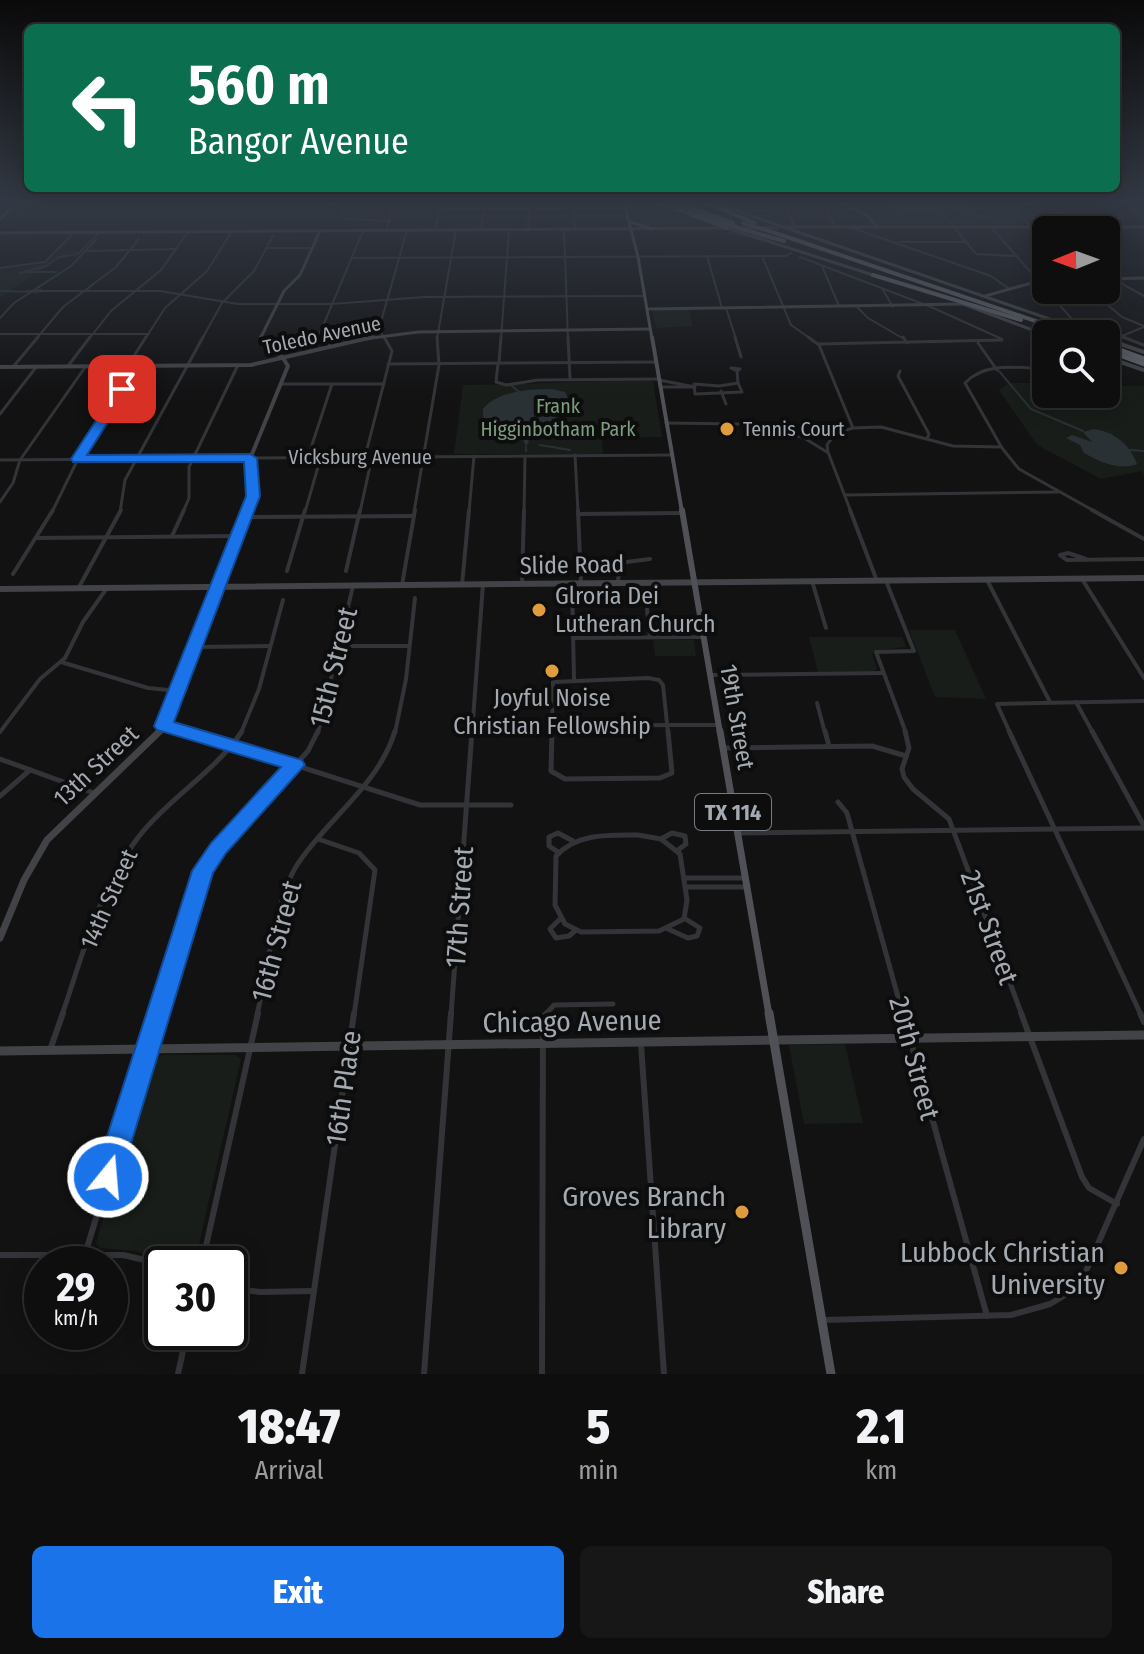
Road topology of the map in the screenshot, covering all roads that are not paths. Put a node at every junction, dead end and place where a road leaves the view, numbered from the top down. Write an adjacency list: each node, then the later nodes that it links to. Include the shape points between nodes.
1 (67, 267): 31 (street)
2 (116, 267): 32 (street)
3 (163, 267): 30 (street)
4 (209, 267): 33 (street)
5 (256, 267): 41 (street)
6 (303, 267): 42 (main road)
7 (348, 267): 43 (street)
8 (396, 267): 40 (street)
9 (449, 267): 38 (street)
10 (506, 267): 39 (street)
11 (565, 267): 34 (street)
12 (640, 267): 35 (main road, 19th Street / TX 114)
13 (711, 267): 51 (street)
14 (766, 267): 52 (street)
15 (822, 267): 47 (street)
16 (825, 267): 28 (street)
17 (848, 267): 22 (main road)
18 (866, 267): 55 (highway)
19 (876, 267): 59 (highway)
20 (898, 267): 23 (main road)
21 (965, 267): 29 (street)
22 (873, 275): 44 (main road); 55 (highway)
23 (925, 277): 36 (main road); 56 (highway)
24 (1144, 278): 25 (main road)
25 (1120, 279)
26 (1032, 281): 29 (main road)
27 (1120, 281): 37 (street)
28 (882, 288): 49 (street); 50 (street)
29 (1008, 288): 36 (main road)
30 (136, 290): 32 (street); 33 (street); 69 (street)
31 (37, 291): 32 (street); 54 (street)
32 (86, 291): 68 (street, via 63,307)
33 (180, 295): 41 (street); 70 (street)
34 (566, 296): 35 (street); 39 (street); 62 (street)
35 (645, 296): 53 (main road, 19th Street / TX 114)
36 (985, 296): 57 (main road)
37 (1144, 296)
38 (444, 297): 39 (street); 40 (street); 64 (street)
39 (504, 297): 65 (street)
40 (387, 299): 43 (street); 71 (street, via 379,330)
41 (222, 303): 42 (street); 91 (street)
42 (276, 304): 43 (street); 82 (main road, via 260,340)
43 (331, 304): 78 (street, via 320,336)
44 (963, 304): 50 (main road); 66 (main road)
45 (1058, 304): 58 (street)
46 (1107, 304): 61 (street)
47 (840, 307): 48 (main road); 52 (main road)
48 (857, 307): 49 (main road); 73 (street)
49 (893, 307): 50 (main road)
50 (931, 307): 74 (street, via 1002,340)
51 (724, 308): 52 (main road); 53 (main road); 81 (street)
52 (783, 308): 75 (street, via 793,328)
53 (647, 309): 63 (main road, 19th Street / TX 114)
54 (0, 318)
55 (1023, 320): 60 (highway)
56 (1032, 320)
57 (1053, 320)
58 (1076, 320)
59 (1032, 322)
60 (1032, 323)
61 (1144, 326): 72 (street)
62 (567, 329): 63 (main road, Toledo Avenue); 65 (main road, Toledo Avenue); 88 (street)
63 (650, 329): 85 (main road, 19th Street / TX 114)
64 (439, 330): 65 (main road, Toledo Avenue); 71 (main road, Toledo Avenue); 90 (street)
65 (502, 330): 87 (street)
66 (1032, 330)
67 (0, 334): 68 (street)
68 (40, 334): 69 (street); 98 (street)
69 (93, 334): 70 (street); 94 (street)
70 (149, 334): 83 (street)
71 (383, 336): 78 (main road, Toledo Avenue); 89 (street, via 391,348)
72 (1120, 337): 77 (street)
73 (907, 343): 74 (street); 75 (street)
74 (978, 343): 100 (street)
75 (818, 344): 116 (street)
76 (1120, 344): 79 (main road)
77 (1144, 345)
78 (331, 347): 82 (main road, Toledo Avenue)
79 (1144, 352)
80 (1120, 353): 84 (highway)
81 (741, 357)
82 (284, 358): 92 (main road, Toledo Avenue); 107 (main road, 13th Street, via 288,366)
83 (132, 359)
84 (1144, 361)
85 (656, 362): 88 (street); 105 (main road, 19th Street / TX 114)
86 (1120, 362): 101 (main road)
87 (498, 363): 88 (street); 90 (street); 104 (street, via 500,384)
88 (569, 363): 104 (street)
89 (388, 364): 90 (street); 109 (street)
90 (438, 364): 131 (street)
91 (187, 365): 92 (main road, Toledo Avenue); 96 (main road, Toledo Avenue); 135 (street)
92 (238, 365): 132 (street)
93 (37, 366): 94 (main road, Toledo Avenue); 98 (main road, Toledo Avenue); 115 (street)
94 (68, 366): 95 (main road, Toledo Avenue)
95 (86, 366): 96 (main road, Toledo Avenue); 137 (street)
96 (137, 366): 134 (street)
97 (0, 367): 98 (main road, Toledo Avenue)
98 (13, 367)
99 (1032, 369): 100 (street)
100 (997, 370): 123 (street, via 978,373 965,383)
101 (1144, 370)
102 (737, 371): 106 (street)
103 (900, 371): 122 (street, via 929,434)
104 (570, 379): 105 (street)
105 (659, 380): 111 (main road, 19th Street / TX 114); 112 (street)
106 (738, 383): 110 (street); 113 (street, via 742,392)
107 (281, 384): 108 (street); 133 (main road, 13th Street)
108 (332, 384): 109 (street); 129 (street)
109 (384, 384): 130 (street)
110 (718, 386): 112 (street); 113 (street)
111 (660, 387): 112 (street); 117 (main road, 19th Street / TX 114)
112 (695, 387): 113 (street, via 695,394)
113 (721, 391): 114 (street)
114 (726, 404)
115 (0, 414)
116 (849, 416): 118 (street); 119 (street)
117 (666, 423): 121 (street, via 739,424); 126 (main road, 19th Street / TX 114)
118 (853, 428): 119 (street); 122 (street, via 881,427)
119 (841, 431): 120 (street)
120 (836, 433): 121 (street); 124 (street)
121 (802, 437): 124 (street)
122 (926, 439): 123 (street, via 953,446)
123 (1001, 447): 140 (street, via 1019,469)
124 (828, 452): 141 (street)
125 (575, 455): 126 (street, Vicksburg Avenue); 128 (street, Vicksburg Avenue); 144 (street)
126 (672, 455): 143 (main road, 19th Street / TX 114)
127 (474, 456): 128 (street, Vicksburg Avenue); 131 (street, Vicksburg Avenue); 173 (street)
128 (525, 456): 171 (street)
129 (308, 457): 130 (street, Vicksburg Avenue); 133 (street, Vicksburg Avenue)
130 (365, 457): 131 (street, Vicksburg Avenue)
131 (423, 457): 145 (street)
132 (193, 458): 133 (street, Vicksburg Avenue); 135 (street, Vicksburg Avenue); 151 (street, via 189,498)
133 (250, 458): 146 (main road, 13th Street, via 253,496)
134 (78, 459): 135 (street, Vicksburg Avenue); 137 (street, Vicksburg Avenue); 152 (street)
135 (135, 459): 150 (street, via 125,480 123,506)
136 (0, 460): 137 (street, Vicksburg Avenue)
137 (20, 460): 142 (street)
138 (370, 466): 148 (street, 15th Street)
139 (318, 467): 147 (street)
140 (1058, 492): 141 (street); 153 (street)
141 (845, 495): 164 (street)
142 (0, 502)
143 (682, 513): 144 (street); 166 (main road, 19th Street / TX 114)
144 (578, 514): 168 (street)
145 (413, 516): 148 (street); 172 (street)
146 (245, 517): 147 (street); 149 (main road, 13th Street)
147 (303, 517): 148 (street); 157 (street)
148 (359, 517): 158 (street, 15th Street)
149 (238, 536): 151 (street); 175 (main road, 13th Street)
150 (106, 537): 151 (street); 152 (street); 176 (street)
151 (171, 537)
152 (36, 538): 159 (street)
153 (1144, 539)
154 (650, 559): 169 (street, via 619,563)
155 (1086, 559): 155 (street, via 1066,553 1060,555 1065,559); 156 (street)
156 (1144, 559)
157 (287, 571)
158 (346, 571)
159 (13, 574)
160 (1144, 578): 161 (main road, Slide Road)
161 (1082, 579): 162 (main road, Slide Road); 193 (street)
162 (987, 580): 165 (main road, Slide Road); 197 (street)
163 (812, 581): 164 (main road, Slide Road); 166 (main road, Slide Road); 182 (street)
164 (877, 581): 165 (main road, Slide Road)
165 (886, 581): 191 (street, 21st Street, via 914,651 876,652)
166 (694, 582): 169 (main road, Slide Road); 184 (main road, 19th Street / TX 114)
167 (572, 583): 168 (main road, Slide Road); 171 (main road, Slide Road); 185 (street)
168 (581, 583): 169 (main road, Slide Road)
169 (618, 583)
170 (483, 584): 171 (main road, Slide Road); 173 (main road, Slide Road); 217 (street, 17th Street)
171 (522, 584)
172 (402, 585): 173 (main road, Slide Road); 174 (main road, Slide Road)
173 (462, 585)
174 (353, 586): 175 (main road, Slide Road); 187 (street, 15th Street)
175 (219, 587): 177 (main road, Slide Road); 189 (main road, 13th Street)
176 (79, 588): 177 (main road, Slide Road); 178 (main road, Slide Road)
177 (107, 588): 190 (street)
178 (0, 589)
179 (415, 598): 188 (street, 16th Street)
180 (283, 600): 186 (street, 14th Street)
181 (647, 609): 183 (street)
182 (826, 628)
183 (650, 637): 184 (street); 185 (street)
184 (703, 637): 192 (main road, 19th Street / TX 114)
185 (573, 638): 194 (street)
186 (270, 646): 189 (street); 205 (street, 14th Street, via 247,723)
187 (338, 646): 188 (street); 210 (street, 15th Street, via 322,723)
188 (408, 646): 212 (street, 16th Street, via 391,744)
189 (195, 647): 195 (main road, 13th Street)
190 (61, 662): 195 (street, via 148,688); 204 (street, via 40,679)
191 (883, 673): 192 (street); 208 (street, 21st Street, via 909,746)
192 (710, 675): 201 (main road, 19th Street / TX 114)
193 (1143, 675)
194 (574, 679): 200 (street, via 659,680); 203 (street, via 553,682)
195 (179, 691): 202 (main road, 13th Street)
196 (1144, 701): 198 (street)
197 (1050, 702): 198 (street); 219 (street, via 997,704)
198 (1076, 702): 218 (street)
199 (817, 703): 206 (street)
200 (670, 725): 201 (street); 203 (street); 203 (street, via 670,775 565,779 551,771)
201 (718, 725): 207 (main road, 19th Street / TX 114)
202 (163, 726): 205 (street); 213 (main road, 13th Street)
203 (551, 726)
204 (0, 732)
205 (231, 744): 210 (street); 248 (street, 14th Street, via 127,852)
206 (829, 746): 207 (street); 208 (street, via 880,747)
207 (723, 749): 222 (main road, 19th Street / TX 114)
208 (906, 756): 220 (street, 21st Street, via 902,772 908,784 945,811)
209 (0, 759): 211 (street)
210 (295, 765): 212 (street); 247 (street, 15th Street, via 203,871)
211 (30, 770): 213 (street); 214 (street)
212 (362, 787): 217 (street, via 420,805); 223 (street, 16th Street)
213 (94, 793): 235 (main road, 13th Street, via 45,843)
214 (0, 796)
215 (838, 802): 221 (street, 20th Street)
216 (511, 805): 217 (street)
217 (466, 806): 244 (street, 17th Street)
218 (1144, 827): 219 (street)
219 (1055, 829): 220 (street); 237 (street)
220 (954, 830): 221 (street); 239 (street, 21st Street)
221 (853, 831): 222 (street); 240 (street, 20th Street)
222 (737, 833): 229 (main road, 19th Street / TX 114)
223 (318, 839): 245 (street, 16th Place, via 361,853 375,870); 246 (street, 16th Street, via 286,886)
224 (661, 839): 225 (street); 226 (street); 226 (street, via 672,833 685,836 686,844)
225 (573, 841): 227 (street); 227 (street, via 558,833 549,837 549,846)
226 (678, 850): 228 (street)
227 (558, 852): 232 (street, via 555,905)
228 (684, 878): 229 (street); 230 (street)
229 (746, 882): 230 (street); 241 (main road, 19th Street / TX 114)
230 (686, 887): 231 (street)
231 (684, 918): 233 (street); 233 (street, via 700,928 697,936 688,938)
232 (560, 919): 234 (street); 234 (street, via 550,929 556,938)
233 (668, 929): 234 (street)
234 (576, 930)
235 (0, 938)
236 (613, 1004): 243 (street, via 549,1008 543,1017)
237 (1144, 1022)
238 (1144, 1035): 239 (main road, Chicago Avenue)
239 (1030, 1037): 240 (main road, Chicago Avenue); 251 (street, 21st Street, via 1082,1177 1089,1188)
240 (910, 1039): 241 (main road, Chicago Avenue); 258 (street, 20th Street)
241 (773, 1041): 242 (main road, Chicago Avenue); 259 (main road, 19th Street / TX 114)
242 (640, 1042): 243 (main road, Chicago Avenue); 265 (street)
243 (543, 1043): 244 (main road, Chicago Avenue); 264 (street)
244 (448, 1044): 245 (main road, Chicago Avenue); 263 (street, 17th Street)
245 (349, 1046): 246 (main road, Chicago Avenue); 257 (street, 16th Place)
246 (250, 1047): 247 (main road, Chicago Avenue); 253 (street, 16th Street)
247 (149, 1049): 248 (main road, Chicago Avenue); 252 (street, 15th Street)
248 (50, 1050): 249 (main road, Chicago Avenue)
249 (0, 1051)
250 (1144, 1139): 251 (street)
251 (1117, 1204): 258 (street, via 1094,1260 1075,1287 1040,1309)
252 (87, 1246)
253 (206, 1246)
254 (0, 1255): 255 (street)
255 (24, 1255)
256 (248, 1290): 257 (street)
257 (314, 1291): 262 (street, 16th Place)
258 (987, 1316): 259 (street)
259 (822, 1320): 266 (main road, 19th Street / TX 114)
260 (183, 1350): 261 (street)
261 (178, 1374)
262 (302, 1374)
263 (424, 1374)
264 (542, 1374)
265 (664, 1374)
266 (831, 1374)

